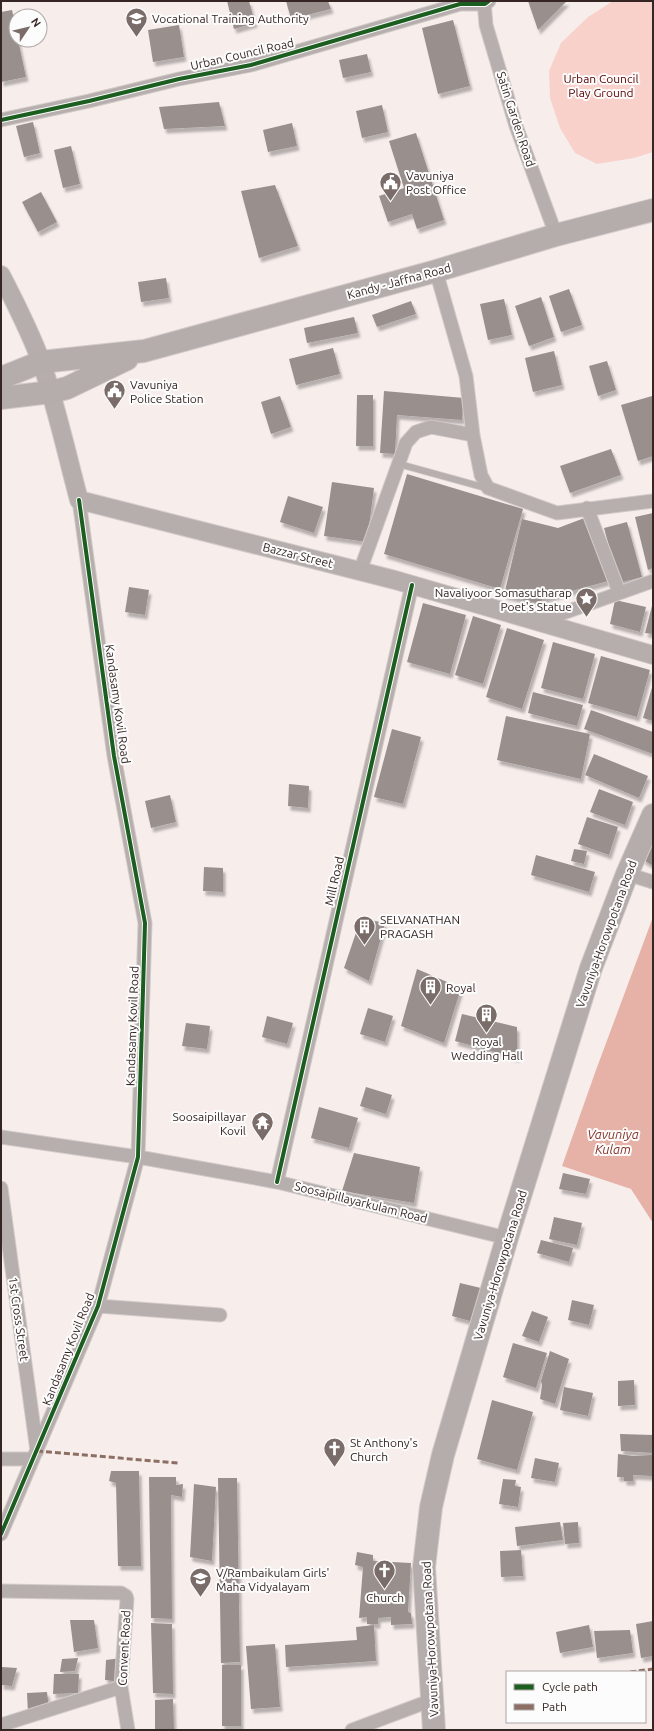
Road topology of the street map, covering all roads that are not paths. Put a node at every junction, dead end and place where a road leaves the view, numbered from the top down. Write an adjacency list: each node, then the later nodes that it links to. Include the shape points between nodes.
1 (486, 2): 2 (street, Urban Council Road, via 460,4 251,65); 4 (street, Satin Garden Road, via 486,25 516,126)
2 (1, 120)
3 (653, 210): 4 (highway, Kandy - Jaffna Road)
4 (556, 235): 5 (highway, Kandy - Jaffna Road)
5 (436, 271): 7 (highway, Kandy - Jaffna Road); 12 (street, via 466,376)
6 (1, 275): 8 (main road)
7 (144, 351): 8 (highway, Kandy - Jaffna Road); 10 (highway, Kandy - Jaffna Road, via 66,388)
8 (41, 362): 9 (highway, Kandy - Jaffna Road); 10 (main road)
9 (1, 378)
10 (51, 392): 11 (highway, Kandy - Jaffna Road); 15 (main road)
11 (1, 398)
12 (473, 435): 13 (street, via 431,427 416,432 406,443); 14 (street, via 481,475)
13 (399, 464): 14 (lane); 18 (street)
14 (488, 488): 17 (street, via 557,513)
15 (79, 500): 18 (main road, Bazzar Street); 28 (street, Kandasamy Kovil Road, via 114,756 145,923)
16 (653, 501): 17 (street)
17 (587, 508): 21 (street)
18 (360, 571): 20 (main road, Bazzar Street)
19 (653, 581): 21 (street)
20 (412, 585): 22 (main road, Bazzar Street); 29 (street, Mill Road)
21 (620, 592): 22 (street)
22 (541, 621): 23 (main road, Bazzar Street)
23 (653, 655)
24 (653, 815): 25 (highway, Vavuniya-Horowpotana Road)
25 (627, 874): 26 (street); 31 (highway, Vavuniya-Horowpotana Road, via 591,968)
26 (653, 882)
27 (1, 1137): 28 (street, Soosaipillayarkulam Road)
28 (138, 1157): 29 (street, Soosaipillayarkulam Road); 32 (street, Kandasamy Kovil Road)
29 (277, 1182): 31 (street, Soosaipillayarkulam Road)
30 (1, 1188): 34 (street, 1st Cross Street)
31 (507, 1238): 39 (highway, Vavuniya-Horowpotana Road, via 431,1507 424,1567)
32 (98, 1306): 33 (street); 34 (street, Kandasamy Kovil Road)
33 (220, 1315)
34 (35, 1455): 35 (street); 36 (street, Kandasamy Kovil Road)
35 (1, 1459)
36 (1, 1534)
37 (1, 1591): 38 (street, Convent Road, via 121,1593 126,1596)
38 (121, 1687): 40 (street); 41 (street, Convent Road)
39 (432, 1700): 42 (street); 43 (highway, Vavuniya-Horowpotana Road)
40 (1, 1725)
41 (128, 1730)
42 (352, 1730)
43 (434, 1730)

